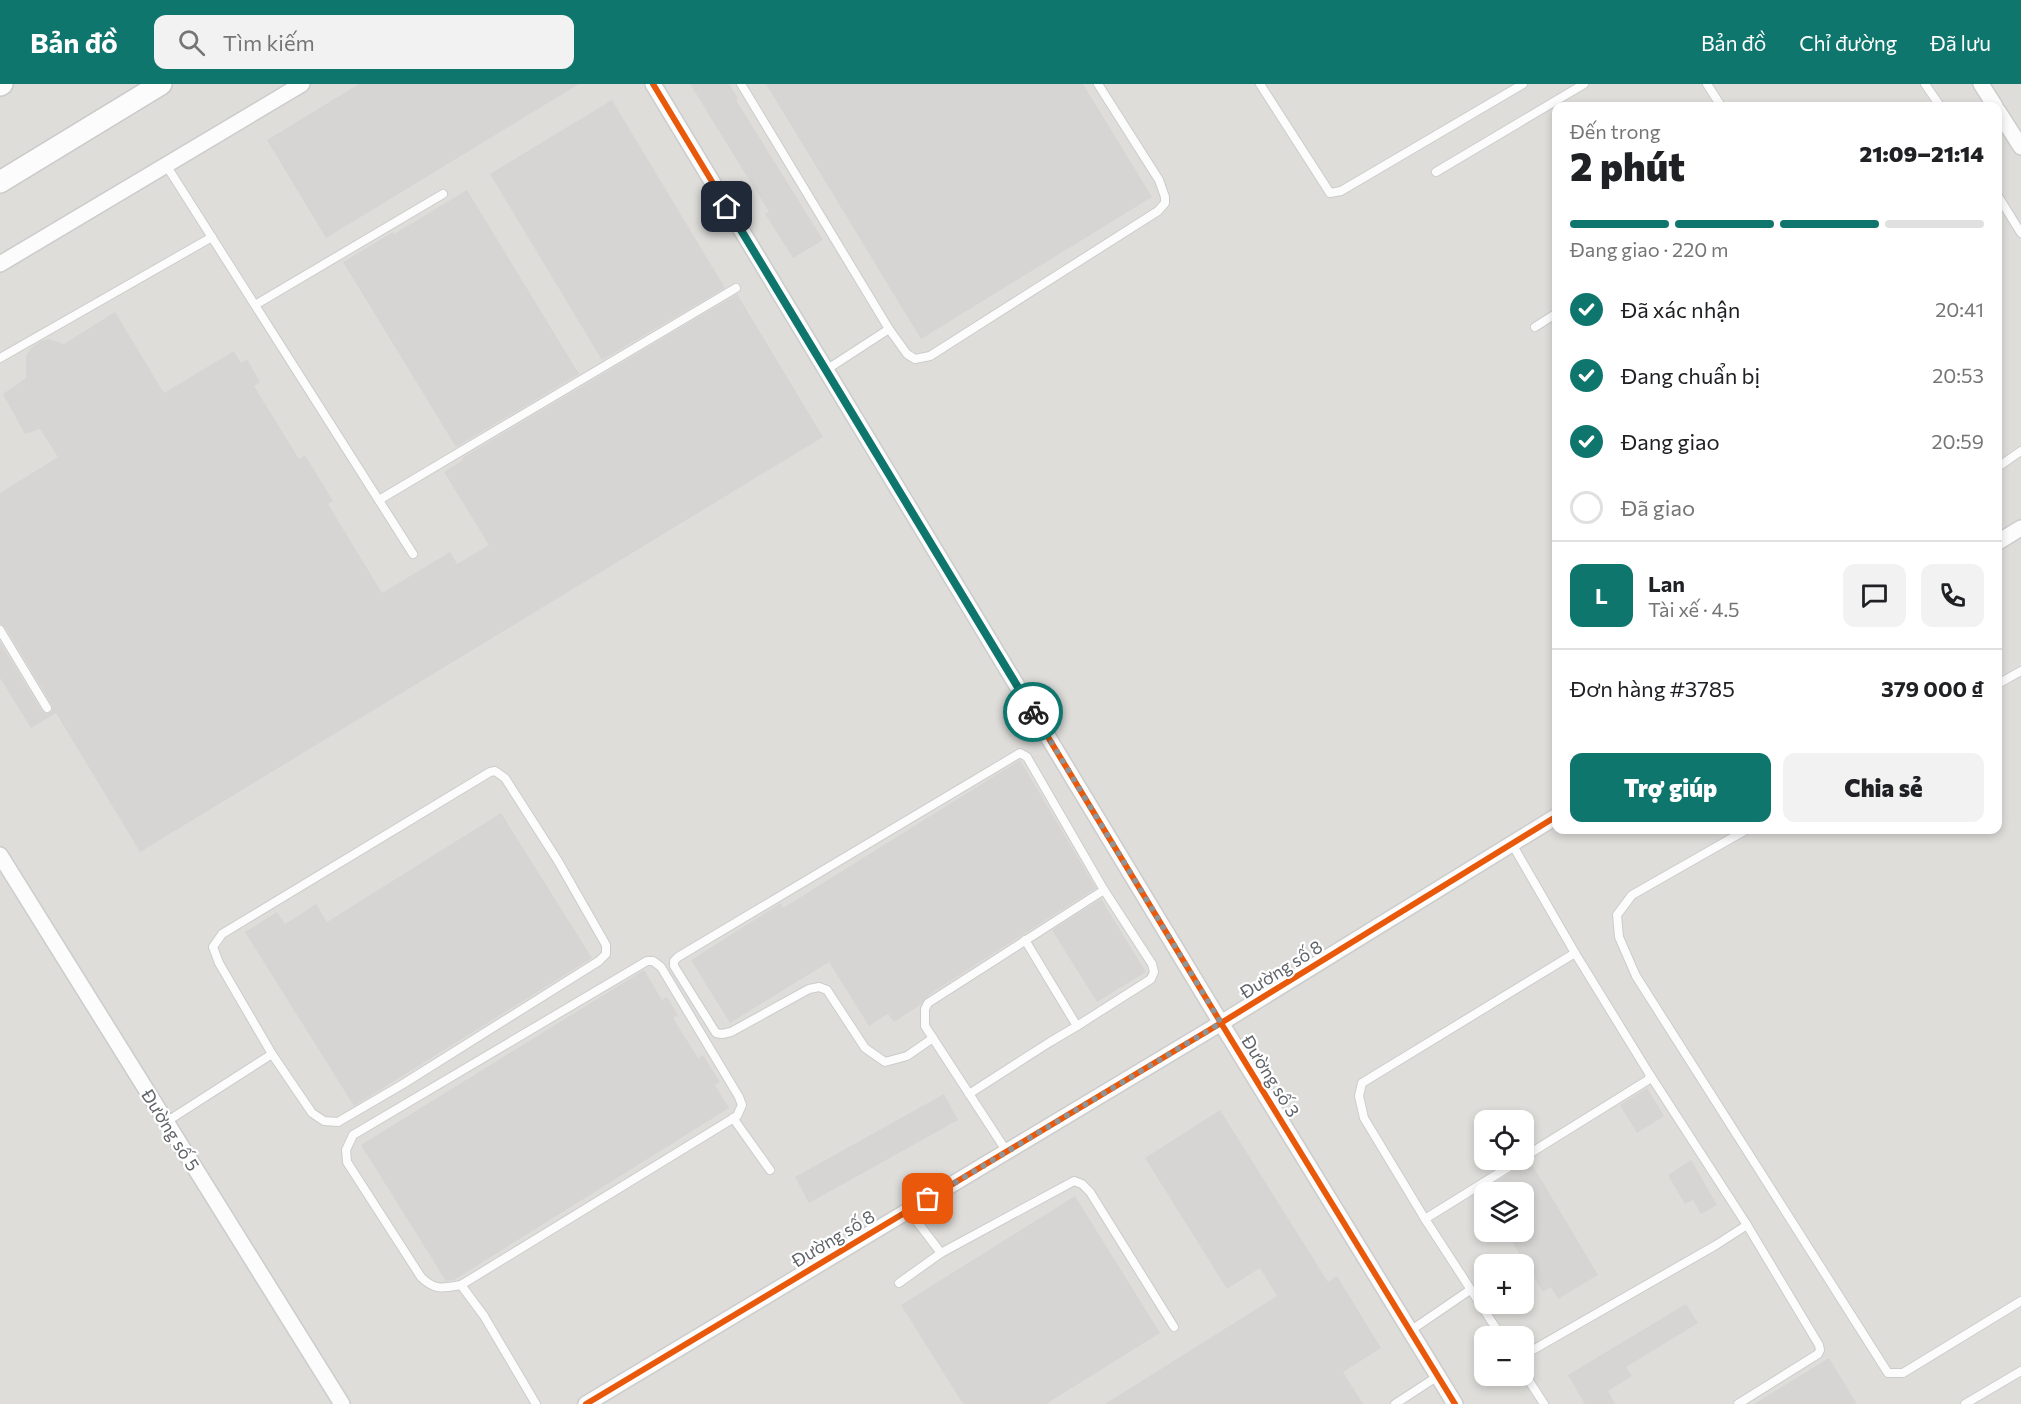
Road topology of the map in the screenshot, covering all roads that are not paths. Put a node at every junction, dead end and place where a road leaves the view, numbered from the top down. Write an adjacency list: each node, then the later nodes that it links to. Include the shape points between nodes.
1 (161, 84): 21 (main road)
2 (302, 84): 19 (street)
3 (653, 84): 33 (street, Đường số 3)
4 (741, 84): 31 (lane)
5 (1098, 84): 31 (lane, via 1159,180 1165,203 930,356 915,359 907,354)
6 (1260, 84): 7 (lane, via 1330,194)
7 (1523, 84)
8 (1584, 84): 12 (lane)
9 (1707, 84): 13 (lane)
10 (1925, 84): 14 (lane)
11 (1981, 84): 15 (street)
12 (1554, 102)
13 (1718, 102)
14 (1937, 102)
15 (1992, 102)
16 (1552, 103): 20 (lane)
17 (2002, 117): 18 (street)
18 (2021, 147)
19 (166, 165): 25 (lane); 26 (street)
20 (1436, 172)
21 (0, 182)
22 (443, 194): 28 (lane)
23 (2002, 202): 24 (lane)
24 (2021, 233)
25 (212, 237): 28 (lane); 32 (lane)
26 (0, 264)
27 (736, 288): 36 (lane)
28 (255, 305): 36 (lane)
29 (1552, 316): 30 (lane)
30 (1535, 327)
31 (889, 329): 33 (lane)
32 (0, 358)
33 (826, 370): 51 (street, Đường số 3)
34 (2021, 451): 35 (lane)
35 (2002, 464)
36 (379, 500): 39 (lane)
37 (2021, 528): 38 (street)
38 (2002, 540)
39 (413, 554)
40 (0, 630): 43 (lane)
41 (2021, 671): 42 (lane)
42 (2002, 682)
43 (47, 708)
44 (1552, 819): 46 (street, Đường số 8)
45 (1739, 834): 70 (lane, via 1632,895 1617,915 1619,937 1636,976 1888,1373 1903,1373)
46 (1512, 844): 50 (lane); 51 (street, Đường số 8)
47 (0, 855): 58 (street, Đường số 5)
48 (1104, 890): 49 (lane); 52 (lane, via 1154,972 1151,979); 53 (lane, via 1027,757 1020,753 674,961 716,1033 731,1032 819,987 827,990 865,1048 885,1062 907,1056)
49 (1025, 940): 52 (lane); 53 (lane, via 928,1003 925,1026)
50 (1575, 954): 55 (lane); 64 (lane, via 1362,1083 1359,1096 1364,1118)
51 (1221, 1023): 60 (street, Đường số 8); 73 (street, Đường số 3)
52 (1077, 1026): 56 (lane)
53 (933, 1038): 56 (lane)
54 (272, 1054): 54 (lane, via 312,1113 324,1121 338,1122 599,962 606,954 606,945 558,861 505,778 490,772 222,934 213,947 219,963); 58 (lane)
55 (1650, 1075): 59 (lane, via 1648,1080); 65 (lane)
56 (969, 1094): 60 (lane)
57 (733, 1118): 61 (lane); 68 (lane); 68 (lane, via 742,1105 739,1097 661,967 647,961 353,1135 346,1150 347,1162 421,1277 429,1285 443,1288)
58 (166, 1122): 78 (street, Đường số 5)
59 (1534, 1151)
60 (1007, 1152): 63 (street, Đường số 8)
61 (770, 1170)
62 (1503, 1170): 64 (lane)
63 (909, 1210): 66 (lane); 80 (street, Đường số 8)
64 (1425, 1219): 69 (lane)
65 (1747, 1225): 74 (lane); 84 (lane, via 1820,1350)
66 (941, 1253): 67 (lane); 72 (lane, via 1074,1181 1090,1192)
67 (899, 1283)
68 (461, 1285): 79 (lane)
69 (1470, 1290): 71 (lane); 73 (lane)
70 (2021, 1301)
71 (1494, 1326)
72 (1174, 1327)
73 (1410, 1331): 76 (street, Đường số 3)
74 (1534, 1349)
75 (2021, 1371): 85 (lane)
76 (1438, 1376): 81 (lane); 82 (street, Đường số 3)
77 (1532, 1386): 83 (lane)
78 (342, 1404)
79 (536, 1404)
80 (586, 1404)
81 (1395, 1404)
82 (1455, 1404)
83 (1544, 1404)
84 (1738, 1404)
85 (1965, 1404)

